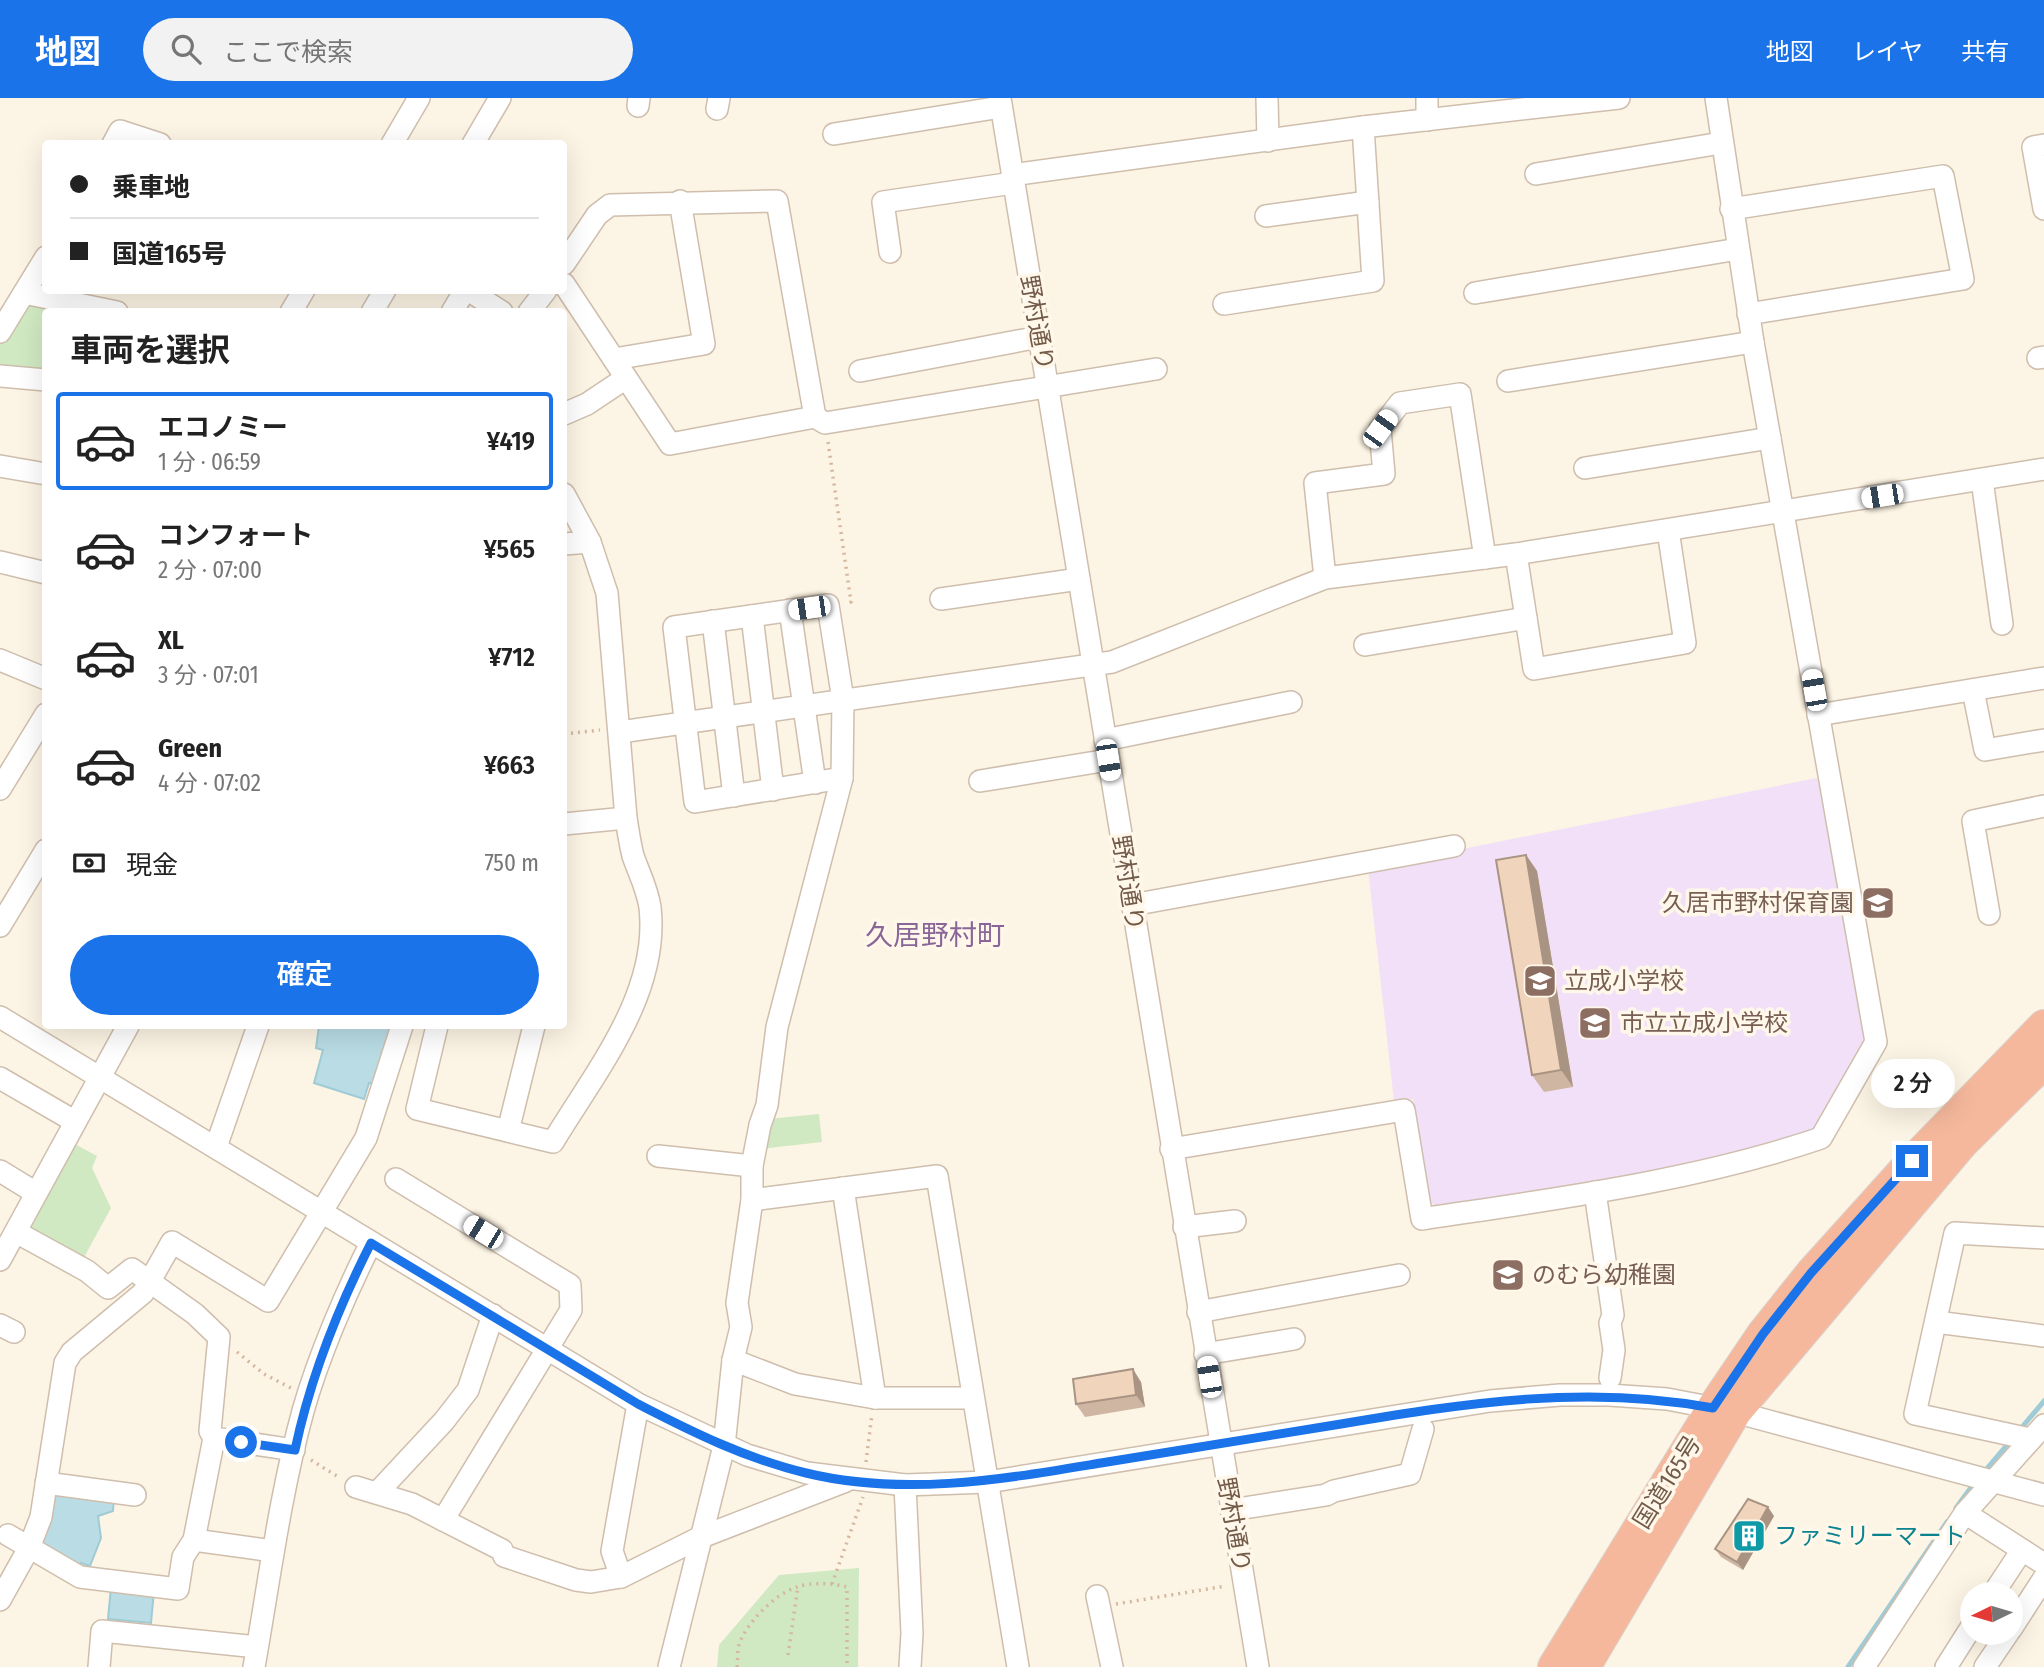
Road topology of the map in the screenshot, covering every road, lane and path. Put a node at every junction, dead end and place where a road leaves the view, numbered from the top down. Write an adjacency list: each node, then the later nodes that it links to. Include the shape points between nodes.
1 (419, 98): 13 (street)
2 (500, 98): 14 (street)
3 (1267, 98): 15 (street)
4 (1427, 98): 8 (street)
5 (1619, 98): 8 (street)
6 (1716, 98): 16 (street)
7 (1001, 103): 10 (street); 19 (street, 野村通り)
8 (1427, 120): 9 (street)
9 (1363, 127): 15 (street); 21 (street)
10 (834, 134)
11 (115, 140): 12 (street, via 120,131)
12 (148, 140)
13 (394, 140)
14 (475, 140)
15 (1268, 141): 19 (street)
16 (1721, 144): 18 (street); 22 (street)
17 (2044, 145): 23 (street, via 2033,147)
18 (1536, 174)
19 (1013, 179): 26 (street, via 883,202); 40 (street, 野村通り)
20 (680, 201): 27 (street, via 619,203 601,210); 42 (street, via 704,344); 51 (street, via 777,201)
21 (1368, 202): 24 (street); 34 (street, via 1373,281)
22 (1731, 209): 25 (street); 38 (street, via 1943,176 1963,279)
23 (2044, 209)
24 (1266, 216)
25 (1738, 249): 30 (street); 38 (street)
26 (890, 252)
27 (567, 260)
28 (42, 264): 31 (street)
29 (567, 288): 42 (street)
30 (1475, 292)
31 (24, 293): 35 (street); 39 (street)
32 (473, 294): 36 (street)
33 (543, 294): 37 (street)
34 (1224, 304)
35 (97, 308)
36 (496, 308)
37 (532, 308)
38 (1748, 314): 41 (street)
39 (0, 332)
40 (1039, 337): 44 (street); 49 (street, 野村通り)
41 (1753, 342): 48 (street); 52 (street)
42 (614, 359): 46 (street)
43 (1156, 369): 49 (street)
44 (860, 371)
45 (0, 376): 47 (street)
46 (626, 378): 50 (street); 51 (street, via 670,444)
47 (42, 380)
48 (1508, 382)
49 (1048, 385): 51 (street); 68 (street, 野村通り)
50 (567, 413)
51 (820, 420): 70 (path, via 851,602)
52 (1770, 438): 54 (street); 59 (street)
53 (0, 466): 56 (street)
54 (1586, 468)
55 (2044, 469): 57 (street)
56 (42, 473)
57 (1982, 480): 59 (street); 75 (street)
58 (567, 499): 61 (street)
59 (1782, 511): 60 (street); 86 (street)
60 (1668, 530): 63 (street); 73 (street, via 1685,643 1534,668)
61 (590, 541): 62 (street); 90 (street, via 607,593)
62 (567, 544)
63 (1516, 554): 64 (street); 73 (street)
64 (1485, 558): 67 (street); 67 (street, via 1460,394 1400,403 1380,429 1384,474 1315,484)
65 (0, 562): 66 (street)
66 (42, 572)
67 (1325, 578): 78 (street, via 1112,662)
68 (1079, 579): 69 (street); 78 (street, 野村通り)
69 (941, 599)
70 (828, 605): 71 (street); 82 (street)
71 (790, 610): 72 (street); 84 (street)
72 (752, 616): 74 (street); 85 (street)
73 (1526, 618): 76 (street)
74 (713, 621): 87 (street); 89 (street, via 674,626)
75 (2002, 624)
76 (1365, 645)
77 (0, 660): 79 (street)
78 (1094, 665): 82 (street); 93 (street, 野村通り)
79 (42, 678)
80 (2044, 678): 81 (street)
81 (1973, 690): 86 (street); 92 (street, via 1985,750)
82 (853, 699): 84 (street); 95 (street, via 844,732)
83 (1291, 702): 93 (street)
84 (803, 706): 85 (street); 97 (street)
85 (764, 711): 87 (street); 99 (street)
86 (1818, 715): 128 (street, via 1876,1042 1821,1138 1767,1157)
87 (724, 716): 89 (street); 100 (street)
88 (42, 719): 94 (street)
89 (685, 722): 90 (street); 100 (street, via 695,802)
90 (619, 727): 91 (path); 102 (street)
91 (567, 734)
92 (2044, 740)
93 (1107, 750): 96 (street); 106 (street, 野村通り)
94 (6, 767): 98 (street)
95 (842, 778): 97 (street); 124 (street, via 777,1027 767,1105)
96 (980, 781)
97 (814, 783): 99 (street)
98 (0, 789)
99 (773, 790): 100 (street)
100 (734, 796)
101 (2044, 806): 107 (street, via 1973,821)
102 (626, 818): 103 (street); 120 (street, via 649,904 650,942 641,984 628,1017 553,1142)
103 (567, 824)
104 (1454, 846): 106 (street)
105 (42, 857): 108 (street)
106 (1132, 905): 122 (street, 野村通り)
107 (1989, 914)
108 (0, 926)
109 (0, 1017): 117 (street)
110 (2044, 1026): 154 (highway, 国道165号, via 1971,1098 1811,1273 1763,1334)
111 (126, 1029): 117 (street)
112 (257, 1029): 121 (street)
113 (401, 1029): 131 (street, via 366,1138)
114 (437, 1029): 120 (street, via 417,1109)
115 (533, 1029): 120 (street)
116 (2044, 1062): 154 (highway, 国道165号, via 1962,1143)
117 (98, 1076): 119 (street); 121 (street)
118 (0, 1077): 119 (street)
119 (74, 1121): 129 (street)
120 (508, 1131)
121 (216, 1147): 131 (street)
122 (1171, 1149): 128 (street, via 1404,1110 1422,1219); 133 (street, 野村通り)
123 (658, 1156): 124 (street)
124 (752, 1166): 130 (street)
125 (0, 1171): 129 (street)
126 (396, 1179): 146 (street, via 570,1285 571,1310)
127 (843, 1188): 130 (street); 150 (street); 151 (street, via 937,1176)
128 (1595, 1192): 149 (street, via 1613,1315)
129 (36, 1193): 134 (street)
130 (752, 1200): 148 (street, via 737,1303 741,1327)
131 (321, 1211): 136 (street); 138 (street, via 268,1301 172,1242)
132 (1235, 1221): 133 (street)
133 (1184, 1227): 140 (street, 野村通り)
134 (16, 1232): 137 (street); 138 (street, via 87,1271 108,1288)
135 (2044, 1238): 142 (street, via 1955,1233)
136 (371, 1243): 141 (street); 152 (street)
137 (0, 1260)
138 (142, 1275): 144 (street); 164 (street, via 143,1293 72,1352 65,1363)
139 (1399, 1275): 140 (street)
140 (1198, 1312): 147 (street, 野村通り)
141 (493, 1315): 146 (street); 167 (street, via 468,1390)
142 (1936, 1322): 143 (street); 156 (street, via 1915,1414)
143 (2044, 1336)
144 (219, 1337): 152 (path, via 264,1374); 157 (street, via 210,1431)
145 (1294, 1339): 147 (street)
146 (548, 1349): 153 (street); 172 (street)
147 (1205, 1354): 158 (street, 野村通り)
148 (733, 1360): 150 (street, via 795,1384); 159 (street)
149 (1610, 1378)
150 (875, 1398): 151 (street); 161 (path)
151 (973, 1398): 163 (street)
152 (307, 1400): 160 (street)
153 (638, 1404): 159 (street); 180 (street, via 612,1551)
154 (1724, 1410): 158 (street, via 1667,1399 1547,1396 1413,1411); 162 (street); 201 (highway, 国道165号); 202 (highway, 国道165号)
155 (1423, 1429): 170 (street, via 1410,1474 1326,1495)
156 (2032, 1431): 162 (street)
157 (215, 1438): 160 (street); 175 (street)
158 (1220, 1444): 163 (street); 170 (street, 野村通り)
159 (724, 1446): 161 (street, via 807,1473); 174 (street)
160 (295, 1450): 166 (path); 178 (street)
161 (861, 1475): 165 (street); 174 (street); 184 (path)
162 (1982, 1478): 169 (street); 171 (street)
163 (988, 1482): 165 (street); 198 (street)
164 (46, 1483): 168 (street); 176 (street, via 41,1517)
165 (905, 1485): 197 (street)
166 (356, 1487): 167 (street)
167 (377, 1493): 172 (street)
168 (135, 1495)
169 (2044, 1495)
170 (1231, 1510): 183 (street, 野村通り)
171 (1965, 1513): 177 (street); 203 (street)
172 (443, 1520): 180 (street, via 502,1550 504,1556 576,1580)
173 (8, 1535): 176 (street)
174 (699, 1538): 180 (street); 194 (street)
175 (194, 1540): 176 (street, via 183,1557 178,1589 80,1577); 178 (street)
176 (29, 1548): 186 (street)
177 (2022, 1550): 179 (street); 182 (street)
178 (273, 1551): 192 (street)
179 (2044, 1564)
180 (621, 1577)
181 (2044, 1578): 188 (street)
182 (2001, 1582)
183 (1243, 1583): 187 (path); 200 (street, 野村通り)
184 (832, 1584): 185 (path); 196 (path, via 847,1587)
185 (798, 1586): 191 (path); 195 (path, via 748,1626 739,1644)
186 (0, 1598)
187 (1099, 1601): 199 (street)
188 (2023, 1610)
189 (1960, 1645): 204 (street)
190 (2000, 1645): 205 (street)
191 (788, 1655)
192 (256, 1657): 193 (street, via 102,1631)
193 (99, 1667)
194 (669, 1667)
195 (737, 1667)
196 (847, 1667)
197 (910, 1667)
198 (1018, 1667)
199 (1112, 1667)
200 (1258, 1667)
201 (1555, 1667)
202 (1584, 1667)
203 (1864, 1667)
204 (1946, 1667)
205 (1986, 1667)

